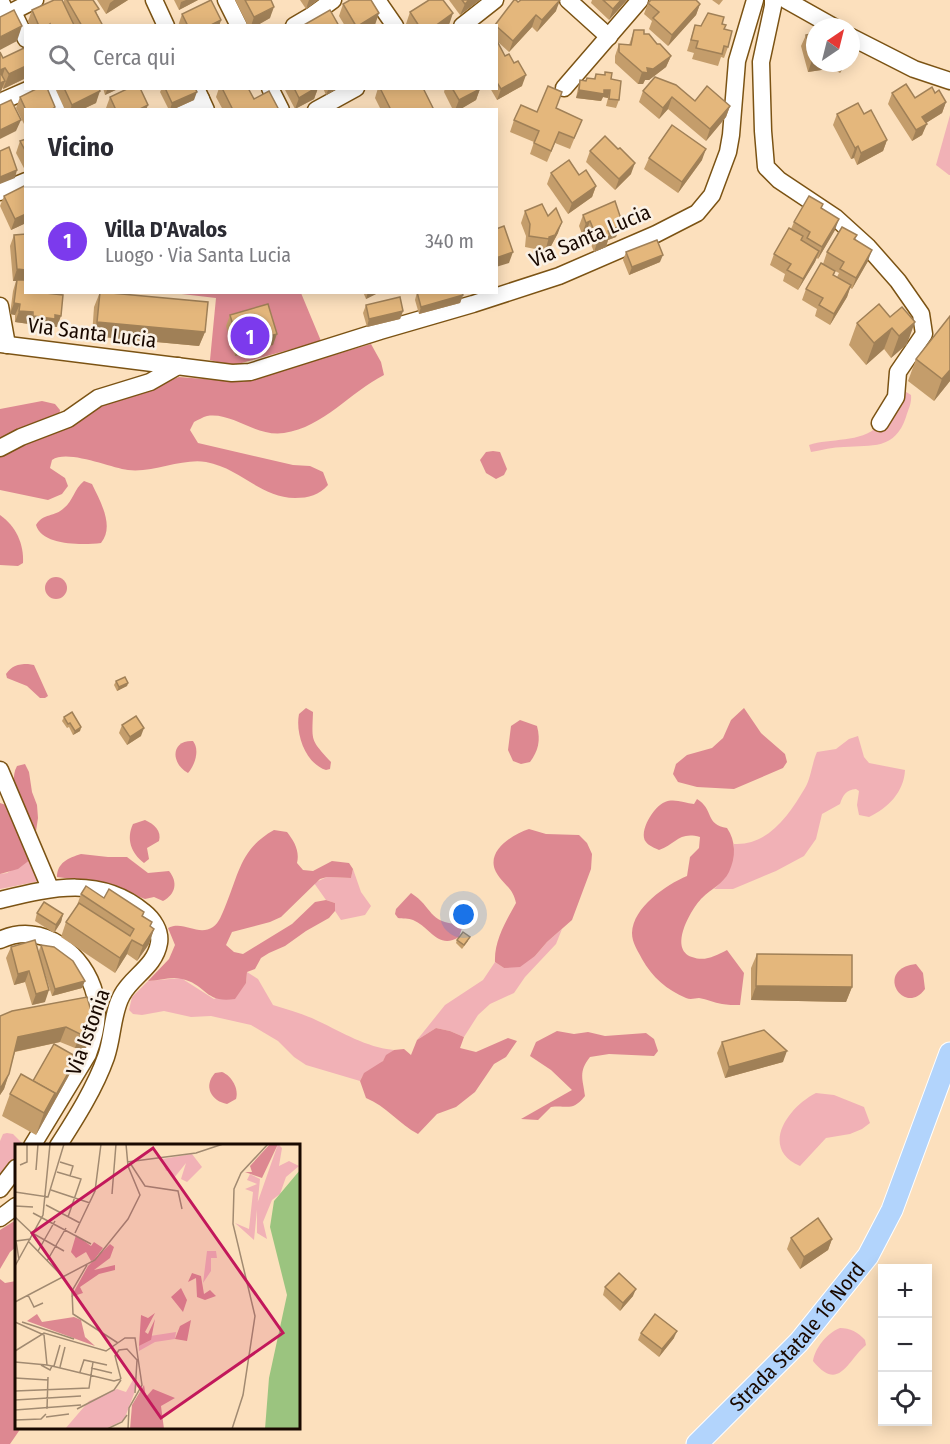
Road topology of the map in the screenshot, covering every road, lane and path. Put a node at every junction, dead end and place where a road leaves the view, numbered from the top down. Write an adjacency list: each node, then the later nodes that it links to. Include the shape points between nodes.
1 (34, 0): 12 (street)
2 (154, 0): 14 (street)
3 (226, 0): 15 (street)
4 (333, 0): 16 (street)
5 (376, 0): 17 (street)
6 (495, 0): 18 (street)
7 (568, 0): 20 (street)
8 (640, 0): 20 (street)
9 (755, 0): 38 (street, Via Santa Lucia, via 737,61 728,152 712,195 697,213 559,276 250,372)
10 (773, 0): 39 (street, via 761,62 766,166 868,247 921,314 924,334 898,372 896,397)
11 (786, 0): 13 (street)
12 (5, 11): 19 (street)
13 (818, 18)
14 (163, 24)
15 (238, 24)
16 (297, 24)
17 (394, 24)
18 (465, 24)
19 (24, 36)
20 (609, 37): 23 (street)
21 (860, 42): 22 (street, via 914,69)
22 (950, 81)
23 (564, 88)
24 (27, 90): 29 (street)
25 (49, 90): 30 (street)
26 (271, 90): 32 (street)
27 (352, 90): 33 (street)
28 (201, 99): 31 (street)
29 (0, 102)
30 (57, 108)
31 (184, 108)
32 (280, 108)
33 (320, 108)
34 (24, 182): 35 (street)
35 (0, 192)
36 (0, 306): 37 (street)
37 (3, 344): 38 (street, Via Santa Lucia)
38 (178, 366): 40 (street, Via Santa Lucia, via 150,382 98,398 68,419)
39 (880, 423)
40 (0, 448)
41 (0, 770): 42 (street)
42 (50, 888): 43 (street, Via Istonia); 47 (street, Via Istonia, via 87,888 128,901 149,916 160,938 152,961 122,995 106,1056)
43 (0, 900)
44 (0, 940): 46 (street, via 27,933 57,944 74,955 84,968 95,996 96,1022 88,1054)
45 (950, 1053): 52 (main road, Strada Statale 16 Nord, via 891,1210 868,1256 799,1342)
46 (33, 1144)
47 (59, 1144)
48 (15, 1169): 49 (street)
49 (0, 1190)
50 (15, 1207): 51 (street)
51 (0, 1218)
52 (697, 1444)

